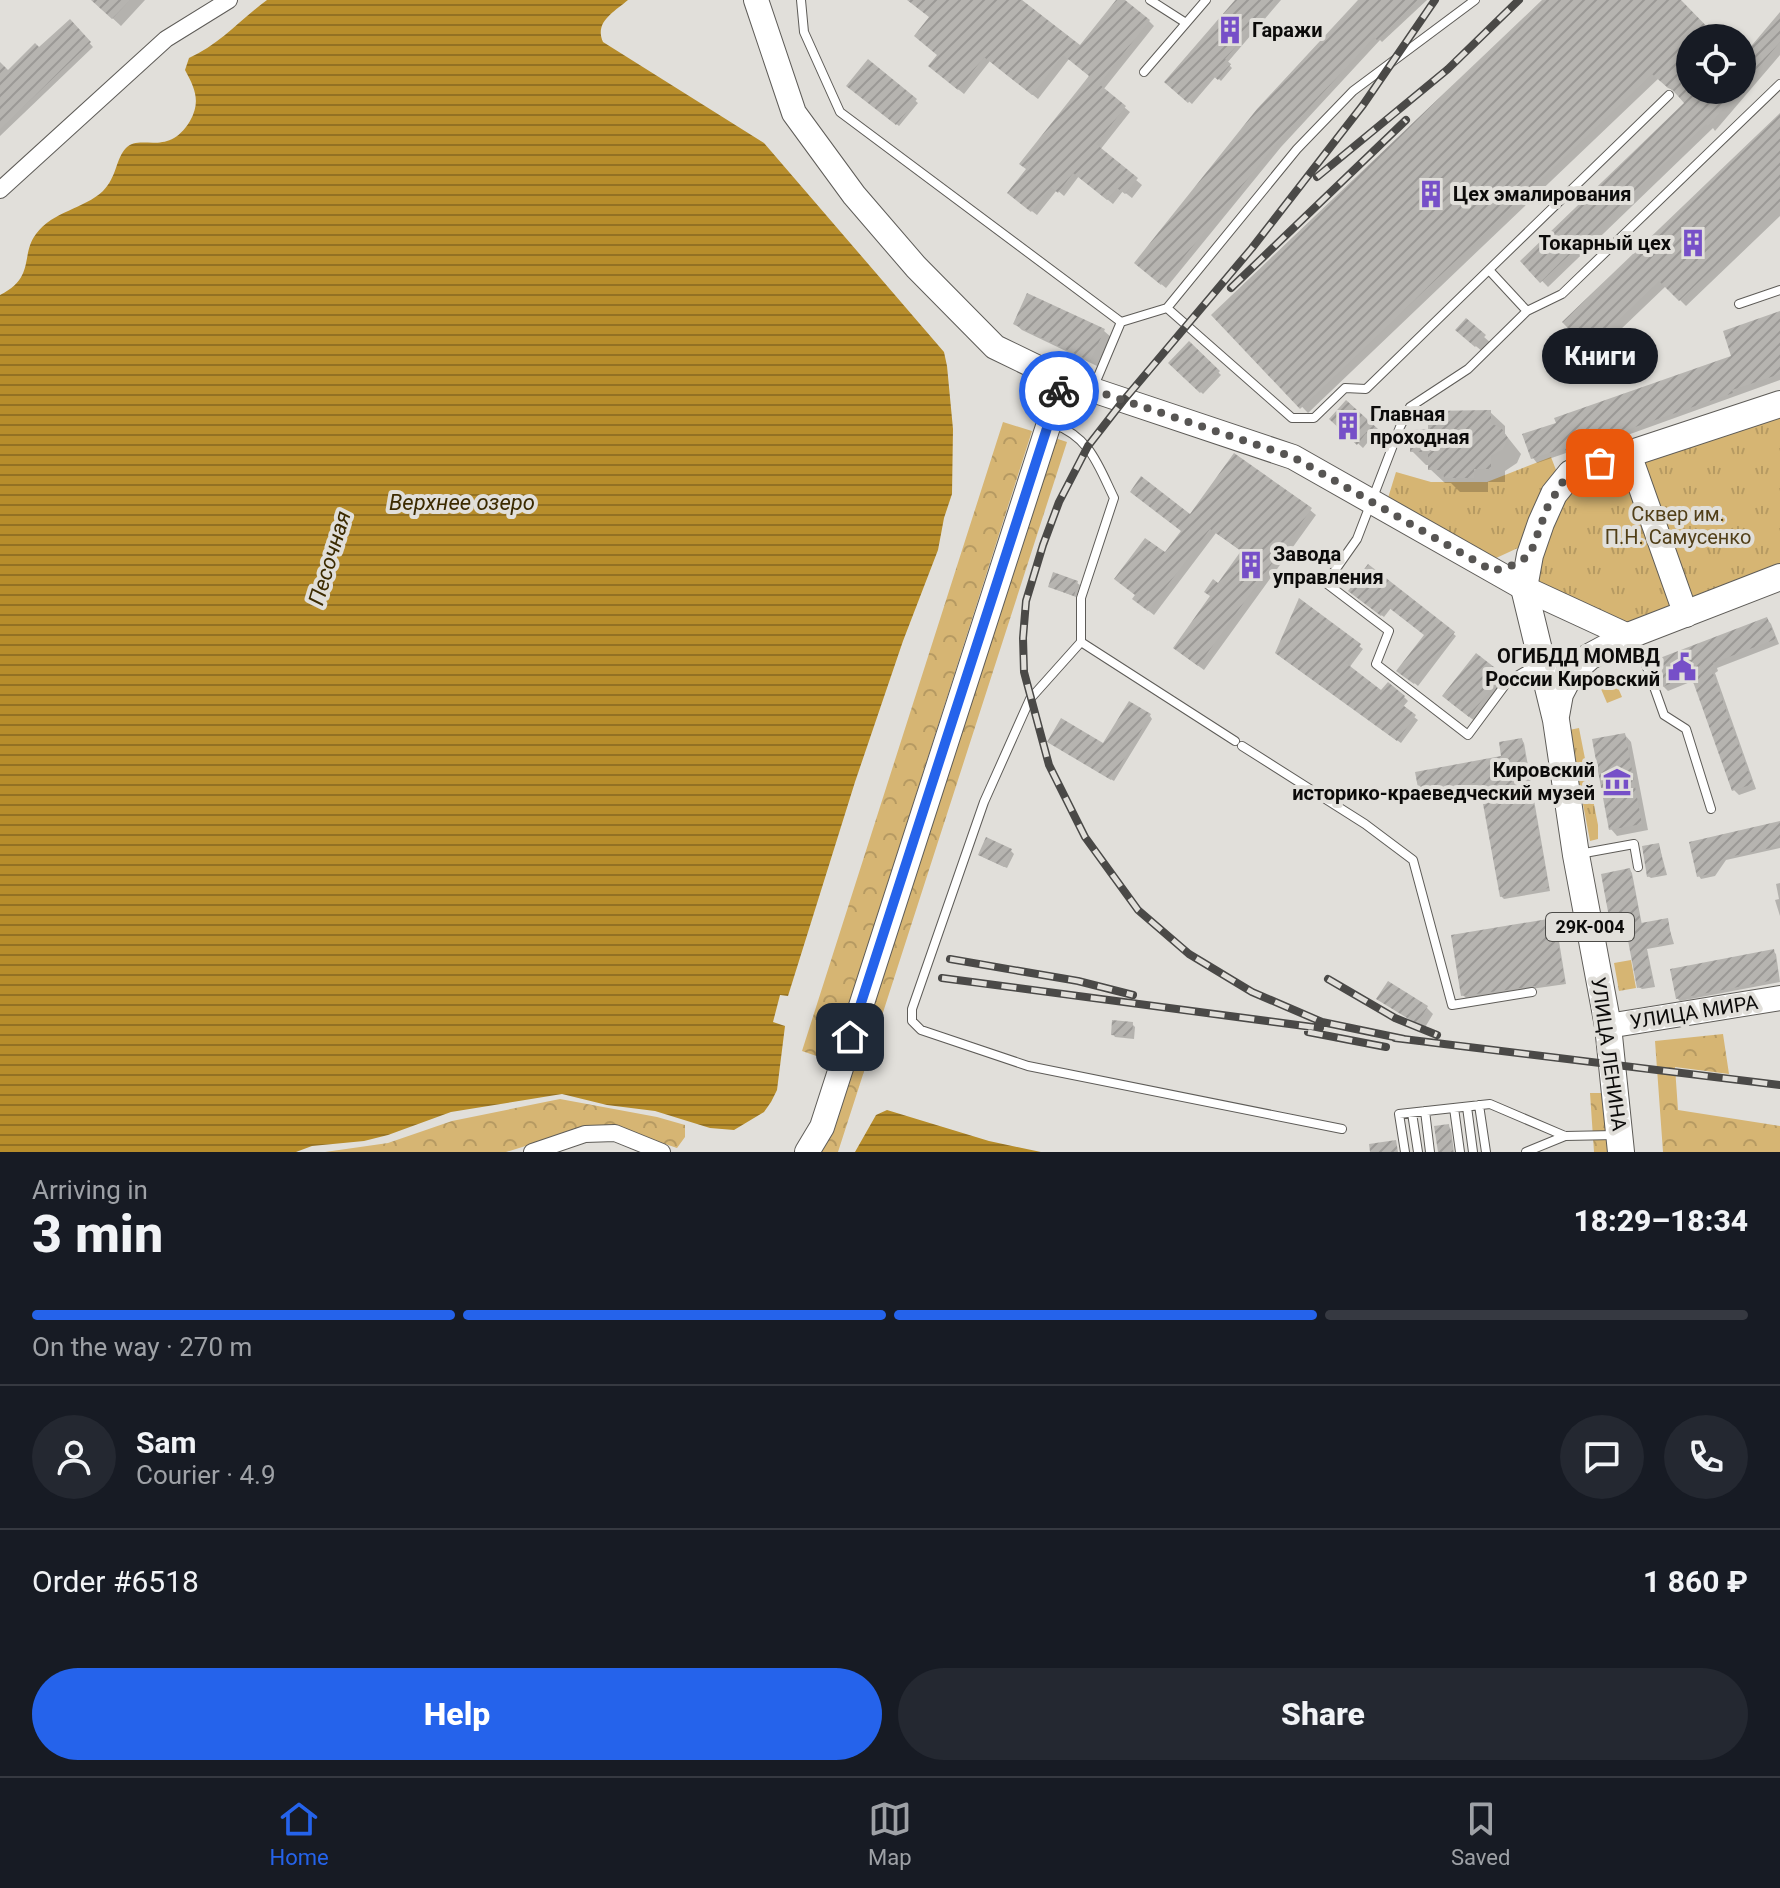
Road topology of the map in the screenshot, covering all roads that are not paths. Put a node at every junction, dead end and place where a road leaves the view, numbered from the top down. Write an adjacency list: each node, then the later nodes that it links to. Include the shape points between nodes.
1 (229, 0): 11 (street, via 166,39)
2 (756, 0): 18 (main road, via 794,113 854,195 995,347)
3 (801, 0): 17 (lane, via 804,32 840,112)
4 (1150, 0): 7 (lane)
5 (1206, 0): 7 (lane)
6 (1475, 0): 15 (lane, via 1353,91 1297,149)
7 (1186, 23): 8 (lane)
8 (1144, 72)
9 (1780, 84): 16 (lane, via 1562,294)
10 (1669, 95): 12 (lane)
11 (0, 190)
12 (1489, 270): 15 (lane, via 1366,389 1345,388 1314,418 1292,418); 16 (lane)
13 (1780, 290): 14 (lane)
14 (1739, 304)
15 (1167, 308): 17 (lane)
16 (1527, 311): 23 (lane, via 1468,369 1410,407)
17 (1121, 322): 19 (lane)
18 (1063, 380): 19 (main road); 21 (main road)
19 (1092, 391): 23 (main road, via 1293,457)
20 (1780, 404): 22 (main road, 29К-004)
21 (1048, 423): 30 (lane, via 1065,428 1088,446 1114,498 1081,598); 49 (main road, via 822,1127)
22 (1629, 454): 24 (main road, 29К-004, via 1571,473 1554,494); 28 (main road)
23 (1373, 502): 25 (main road); 31 (lane, via 1357,539 1326,583 1389,631 1376,664 1468,735 1508,681)
24 (1530, 555): 25 (main road); 27 (main road, 29К-004)
25 (1493, 571): 27 (main road)
26 (1780, 577): 28 (main road, 29К-004)
27 (1524, 588): 29 (main road); 31 (main road, 29К-004)
28 (1686, 615): 29 (main road, 29К-004)
29 (1628, 636): 32 (main road, 29К-004, via 1571,673 1560,694); 33 (lane, via 1643,656 1664,715 1686,729)
30 (1081, 642): 36 (lane, via 1413,860 1452,1005); 44 (lane, via 1030,699 984,802 912,1021 921,1030 1028,1066)
31 (1542, 662): 32 (main road, 29К-004)
32 (1556, 720): 34 (main road, УЛИЦА ЛЕНИНА / 29К-004)
33 (1711, 809)
34 (1576, 855): 35 (lane, via 1634,844); 38 (main road, УЛИЦА ЛЕНИНА / 29К-004)
35 (1638, 867)
36 (1532, 992)
37 (1780, 998): 38 (main road, УЛИЦА МИРА)
38 (1608, 1026): 46 (main road, УЛИЦА ЛЕНИНА / 29К-004)
39 (1479, 1105): 40 (lane); 45 (lane, via 1490,1104); 55 (lane)
40 (1467, 1107): 41 (lane); 54 (lane)
41 (1454, 1108): 42 (lane); 53 (lane)
42 (1425, 1111): 43 (lane); 52 (lane)
43 (1412, 1113): 50 (lane, via 1399,1114); 51 (lane)
44 (1342, 1129)
45 (1565, 1136): 46 (lane); 56 (lane)
46 (1621, 1144)
47 (532, 1152): 48 (street, via 585,1134 615,1133)
48 (662, 1152)
49 (807, 1152)
50 (1405, 1152)
51 (1418, 1152)
52 (1430, 1152)
53 (1460, 1152)
54 (1473, 1152)
55 (1486, 1152)
56 (1526, 1152)

